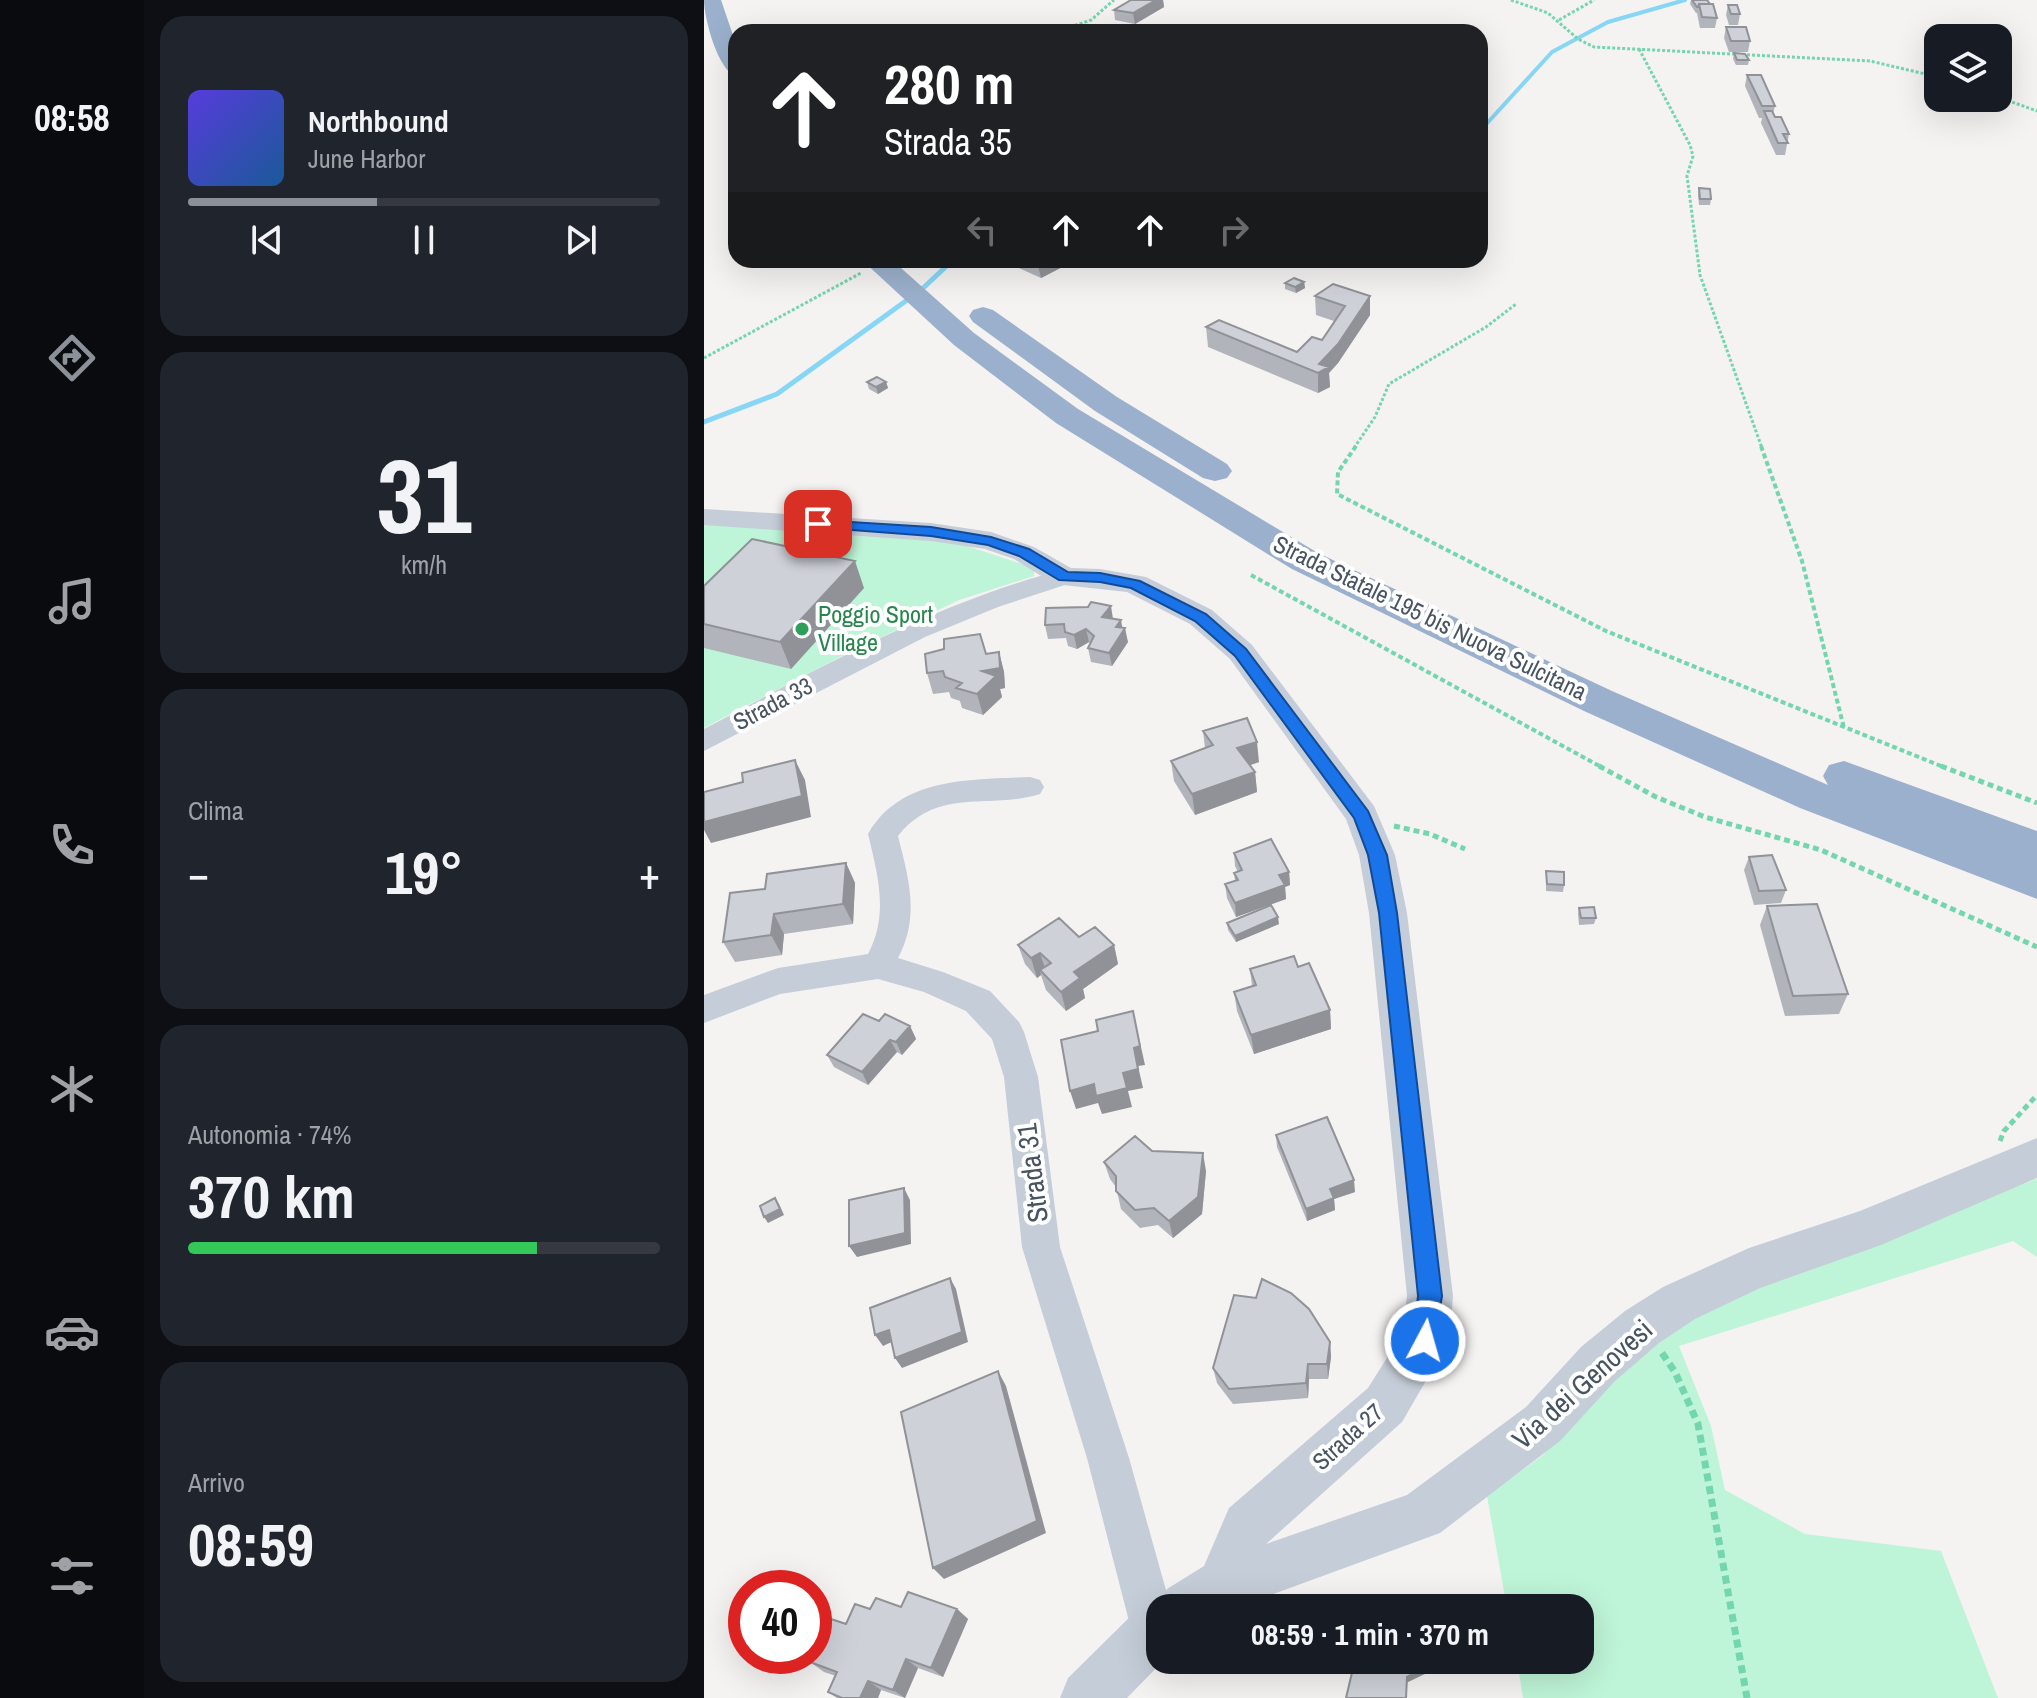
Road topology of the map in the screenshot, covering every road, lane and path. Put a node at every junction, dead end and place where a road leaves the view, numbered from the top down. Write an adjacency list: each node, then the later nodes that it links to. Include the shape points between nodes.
1 (711, 0): 8 (highway)
2 (1114, 0): 6 (path)
3 (1511, 0): 5 (path)
4 (1594, 0): 5 (path)
5 (1559, 20): 7 (path, via 1582,44)
6 (1079, 24)
7 (1639, 49): 9 (path, via 1870,61); 21 (path, via 1690,145 1693,156 1687,176 1700,275 1802,561)
8 (728, 50)
9 (1924, 74)
10 (2012, 102): 11 (path)
11 (2037, 111)
12 (867, 268): 16 (path)
13 (876, 268): 17 (highway, Strada Statale 195 bis Nuova Sulcitana, via 1079,424)
14 (926, 268): 17 (highway, Strada Statale 195 bis Nuova Sulcitana, via 1046,363 1167,443)
15 (1516, 304): 21 (path, via 1389,384 1375,417 1338,472 1337,494 1606,631)
16 (704, 358)
17 (1225, 495): 26 (highway, Strada Statale 195 bis Nuova Sulcitana, via 1490,623 1836,773); 28 (highway, Strada Statale 195 bis Nuova Sulcitana, via 1305,561 1598,701 1815,797)
18 (704, 517): 20 (street, via 976,539 1024,553)
19 (1251, 575): 29 (path, via 1656,797 1705,817 1821,850)
20 (1065, 577): 22 (street, Strada 33, via 934,623); 25 (street, Strada 27, via 1135,584 1201,617 1241,652)
21 (1845, 729): 24 (path)
22 (704, 741)
23 (1030, 787): 30 (street, via 942,793 902,811 883,834 899,906 893,940)
24 (2037, 803)
25 (1366, 824): 27 (path, via 1430,834); 35 (street, Strada 27, via 1388,913 1430,1296 1425,1341 1385,1405 1247,1526)
26 (2037, 848)
27 (1465, 849)
28 (2037, 882)
29 (2037, 947)
30 (878, 966): 31 (street, Strada 31, via 778,981); 34 (street, Strada 31, via 978,1001 1007,1032 1021,1077 1041,1247 1108,1458)
31 (704, 1009)
32 (2037, 1158): 33 (street, Via dei Genovesi, via 1865,1230 1749,1270)
33 (1642, 1327): 36 (street, Via dei Genovesi, via 1598,1364 1543,1424 1422,1515); 39 (path, via 1675,1372 1698,1424)
34 (1172, 1594)
35 (1195, 1594)
36 (1226, 1594)
37 (1146, 1644): 38 (street, Strada 27)
38 (1088, 1698)
39 (1747, 1698)

